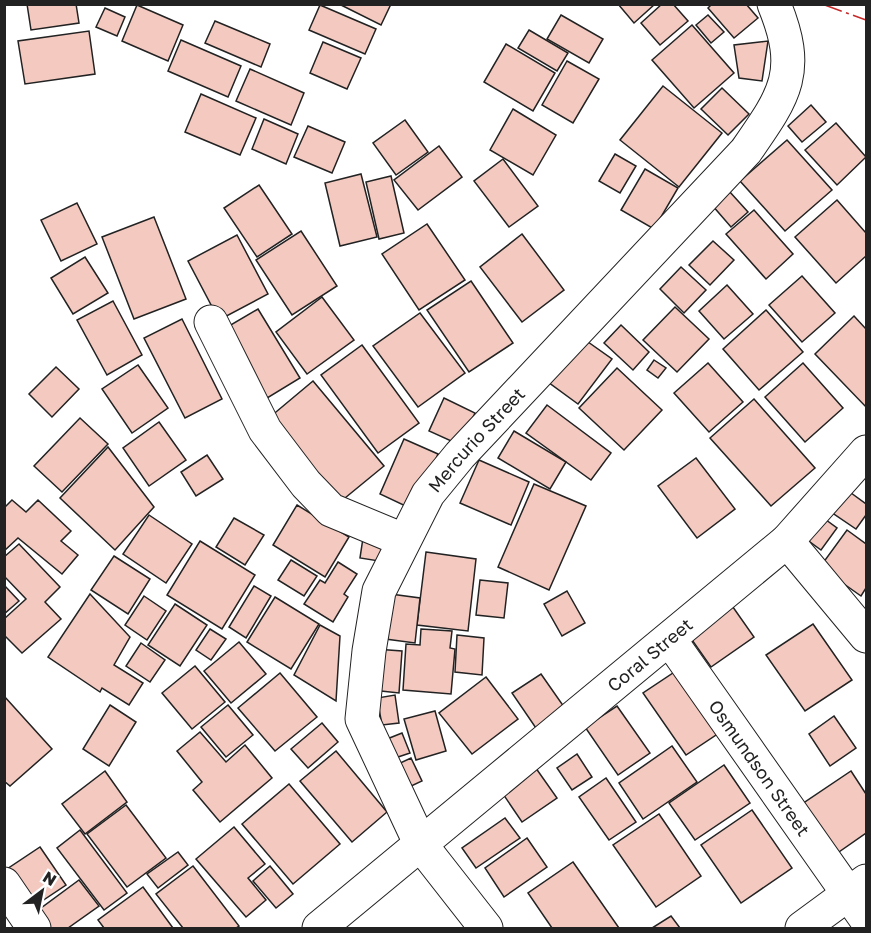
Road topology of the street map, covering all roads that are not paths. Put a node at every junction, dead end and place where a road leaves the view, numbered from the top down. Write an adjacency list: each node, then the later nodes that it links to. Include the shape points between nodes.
1 (774, 4): 4 (street, Mercurio Street, via 786,32 789,74 765,124 746,151 460,454 428,494)
2 (211, 322): 4 (street, via 265,430 306,484 331,510)
3 (867, 452): 5 (street, Coral Street)
4 (403, 540): 8 (street, Mercurio Street, via 379,591 362,719)
5 (787, 541): 6 (street); 7 (street, Coral Street)
6 (867, 636)
7 (670, 640): 8 (street, Coral Street); 10 (street, Osmundson Street)
8 (421, 845): 12 (street, Coral Street); 13 (street, Mercurio Street)
9 (4, 884): 11 (street)
10 (861, 898): 14 (street, Osmundson Street)
11 (34, 928)
12 (319, 928)
13 (486, 928)
14 (802, 928)

